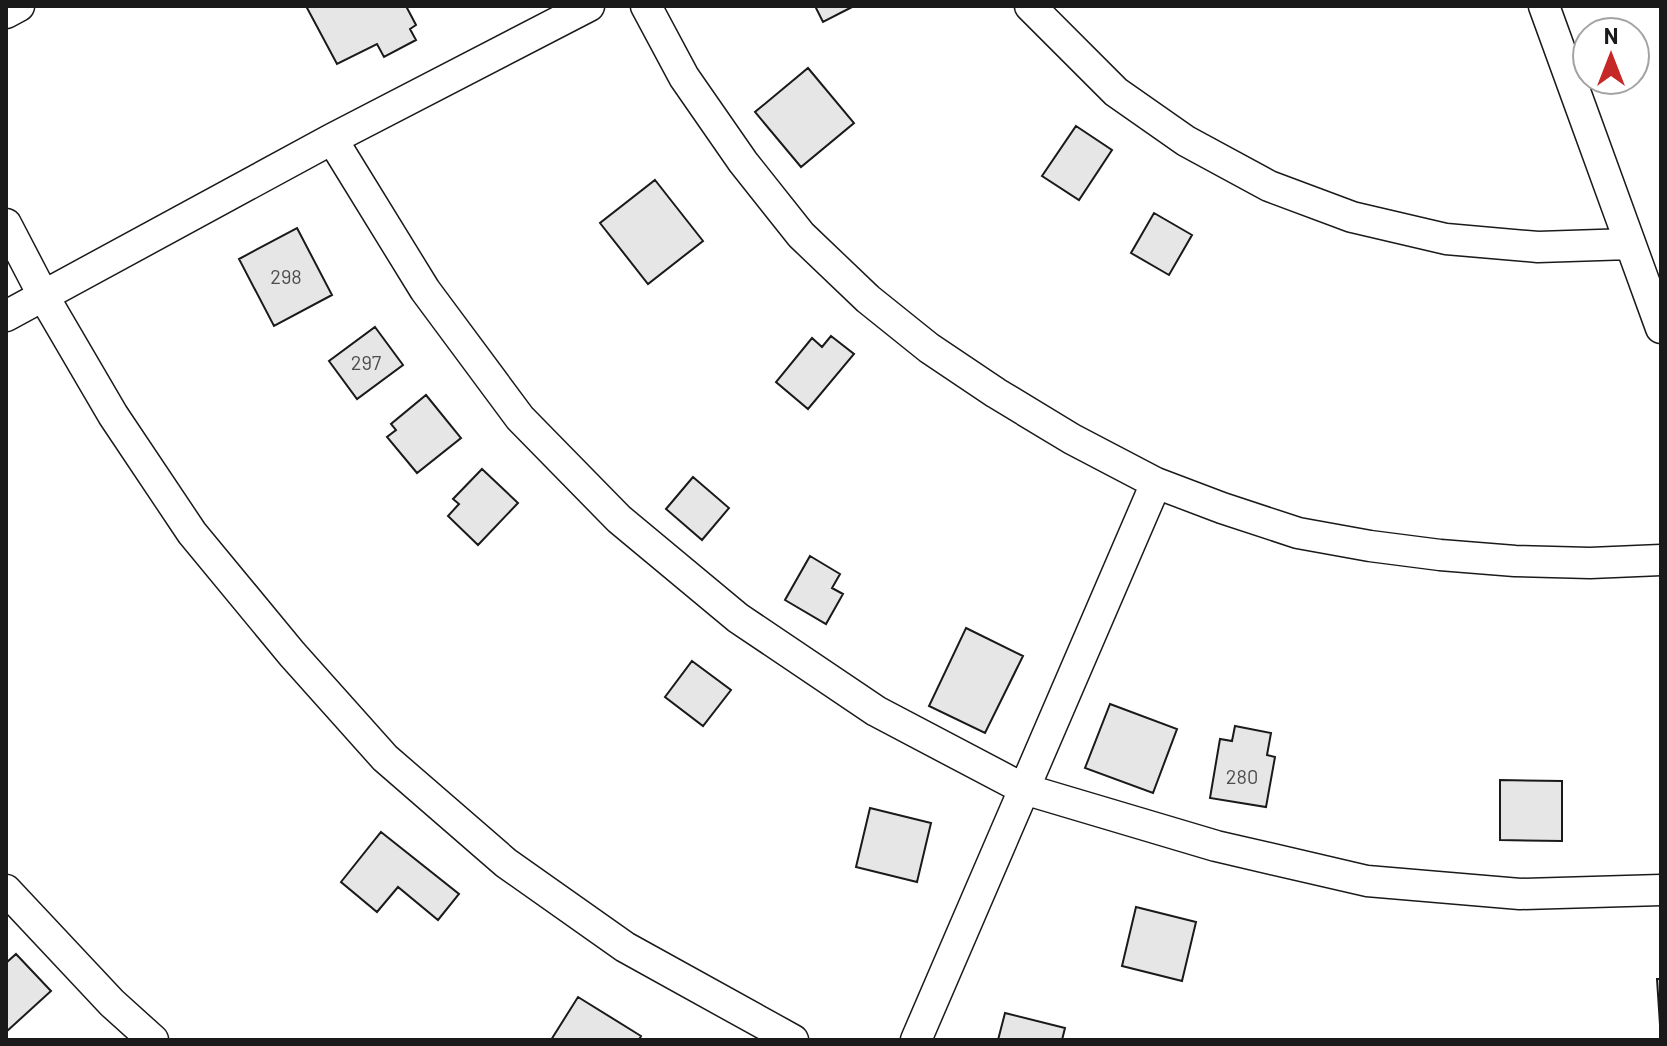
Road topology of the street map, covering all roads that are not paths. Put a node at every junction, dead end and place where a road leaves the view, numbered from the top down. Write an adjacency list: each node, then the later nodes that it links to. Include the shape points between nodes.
1 (19, 6): 6 (lane)
2 (589, 6): 7 (lane)
3 (646, 6): 13 (lane, via 684,77 743,162 801,235 868,299 996,393)
4 (1030, 6): 9 (lane, via 1116,92 1186,141 1269,186 1352,217 1446,239 1538,247)
5 (1544, 6): 9 (lane)
6 (6, 13)
7 (332, 139): 10 (lane); 15 (lane, via 425,290 520,418 619,519 738,618 864,702)
8 (6, 224): 10 (lane)
9 (1630, 244): 12 (lane)
10 (44, 297): 11 (lane); 19 (lane, via 113,415 192,533 385,758 506,863 625,947)
11 (6, 316)
12 (1661, 328)
13 (1156, 483): 14 (lane, via 1298,533 1370,546 1515,561); 15 (lane)
14 (1661, 560)
15 (1024, 789): 17 (lane, via 1216,846 1367,881 1520,894); 20 (lane)
16 (6, 890): 18 (lane)
17 (1661, 890)
18 (153, 1040)
19 (793, 1040)
20 (916, 1040)

